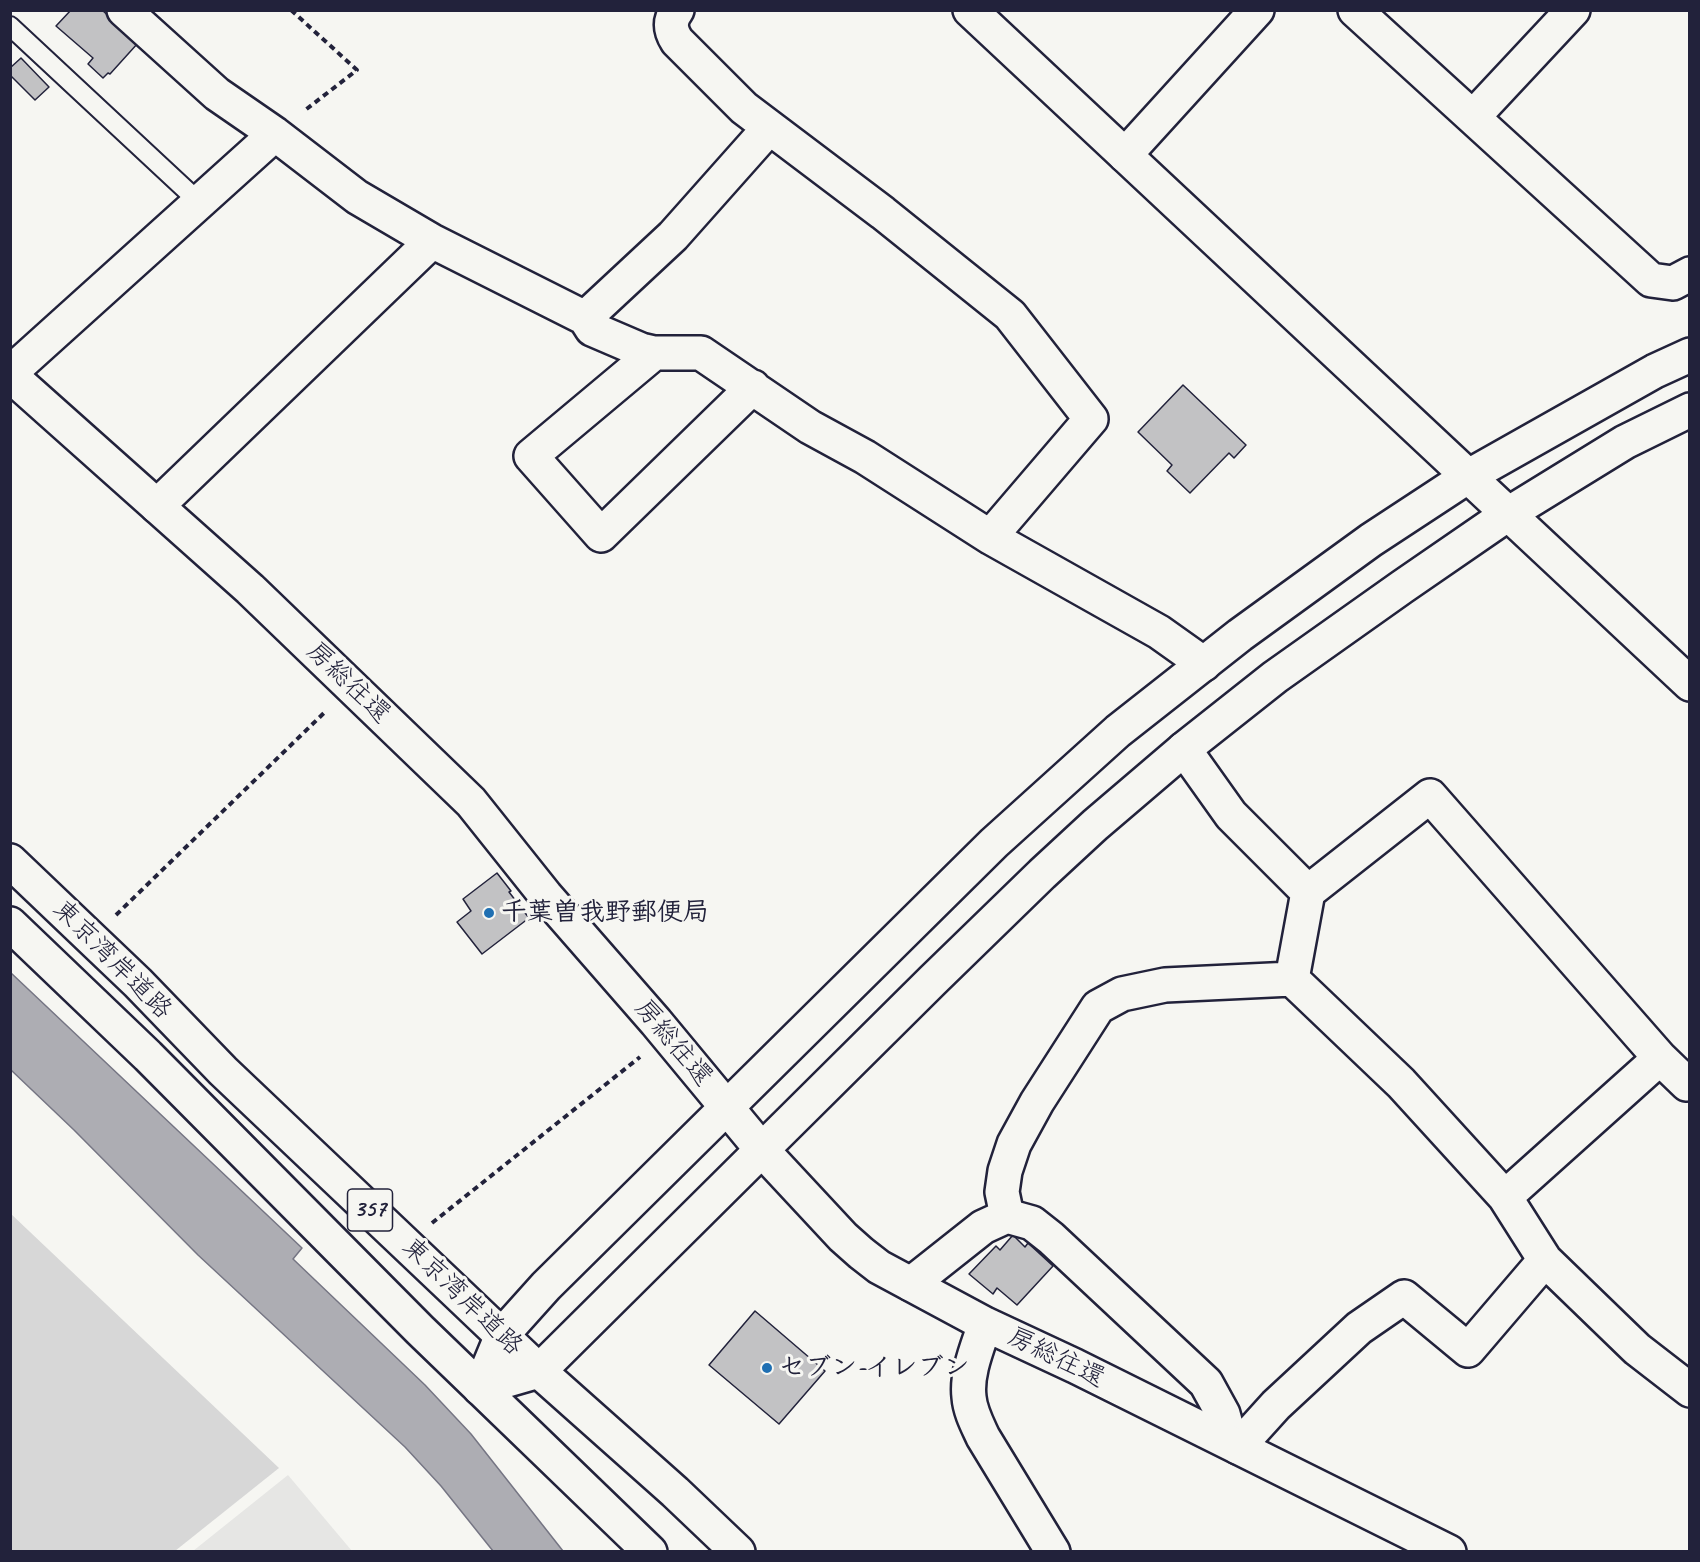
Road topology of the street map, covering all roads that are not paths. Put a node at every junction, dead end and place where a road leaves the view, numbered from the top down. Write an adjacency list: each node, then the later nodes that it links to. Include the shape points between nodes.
1 (124, 10): 10 (main road, via 217,94)
2 (677, 10): 9 (main road, via 671,23 678,41)
3 (970, 10): 11 (main road)
4 (1257, 10): 11 (main road)
5 (1355, 10): 8 (main road)
6 (1573, 10): 8 (main road)
7 (10, 26): 12 (lane)
8 (1473, 117): 14 (main road, via 1651,280 1673,283)
9 (769, 128): 15 (main road, via 673,236); 24 (main road, via 1010,315 1090,419)
10 (275, 134): 12 (main road); 13 (main road, via 357,197)
11 (1125, 154): 21 (main road)
12 (199, 202): 18 (main road)
13 (432, 241): 15 (main road); 22 (main road)
14 (1689, 274)
15 (585, 318): 16 (main road, via 592,329)
16 (654, 353): 19 (main road, via 701,353); 19 (main road, via 531,456 601,534)
17 (1689, 355): 21 (main road)
18 (10, 374): 22 (main road, 房総往還)
19 (753, 387): 24 (main road, via 810,428 865,457)
20 (1689, 410): 23 (main road, via 1625,442)
21 (1467, 477): 23 (main road); 25 (main road, via 1371,540)
22 (158, 506): 34 (main road, 房総往還, via 471,802)
23 (1509, 514): 26 (main road); 27 (main road, via 1275,677)
24 (990, 537): 25 (main road, via 1160,632)
25 (1204, 664): 34 (main road, via 1110,738 1002,835)
26 (1689, 684)
27 (1184, 749): 29 (main road, via 1231,815); 35 (main road, via 1042,874)
28 (10, 861): 41 (main road, 東京湾岸道路 / 357, via 223,1071)
29 (1308, 892): 31 (main road); 32 (main road, via 1430,796)
30 (10, 924): 43 (main road, 東京湾岸道路 / 357, via 148,1056)
31 (1292, 979): 36 (main road, via 1401,1083); 37 (main road, via 1166,985 1122,994 1098,1007 1014,1144 1002,1192)
32 (1660, 1058): 33 (main road); 36 (main road)
33 (1689, 1082)
34 (726, 1107): 35 (main road, 房総往還); 41 (main road)
35 (762, 1150): 39 (main road, 房総往還, via 843,1237 879,1267); 42 (main road)
36 (1505, 1197): 38 (main road)
37 (1007, 1216): 39 (main road, via 983,1227); 45 (main road, via 1032,1223 1051,1238 1206,1383)
38 (1545, 1260): 44 (main road, via 1636,1349); 45 (main road, via 1468,1350 1404,1297 1359,1328)
39 (911, 1284): 40 (main road, 房総往還)
40 (985, 1324): 45 (main road, 房総往還); 48 (main road, via 969,1381 974,1418)
41 (502, 1335): 42 (main road, 東京湾岸道路 / 357); 43 (main road)
42 (539, 1371): 43 (main road); 47 (main road, 東京湾岸道路 / 357)
43 (480, 1388): 46 (main road, 東京湾岸道路 / 357)
44 (1689, 1390)
45 (1234, 1445): 49 (main road, 房総往還)
46 (650, 1551)
47 (738, 1551)
48 (1053, 1551)
49 (1449, 1551)

